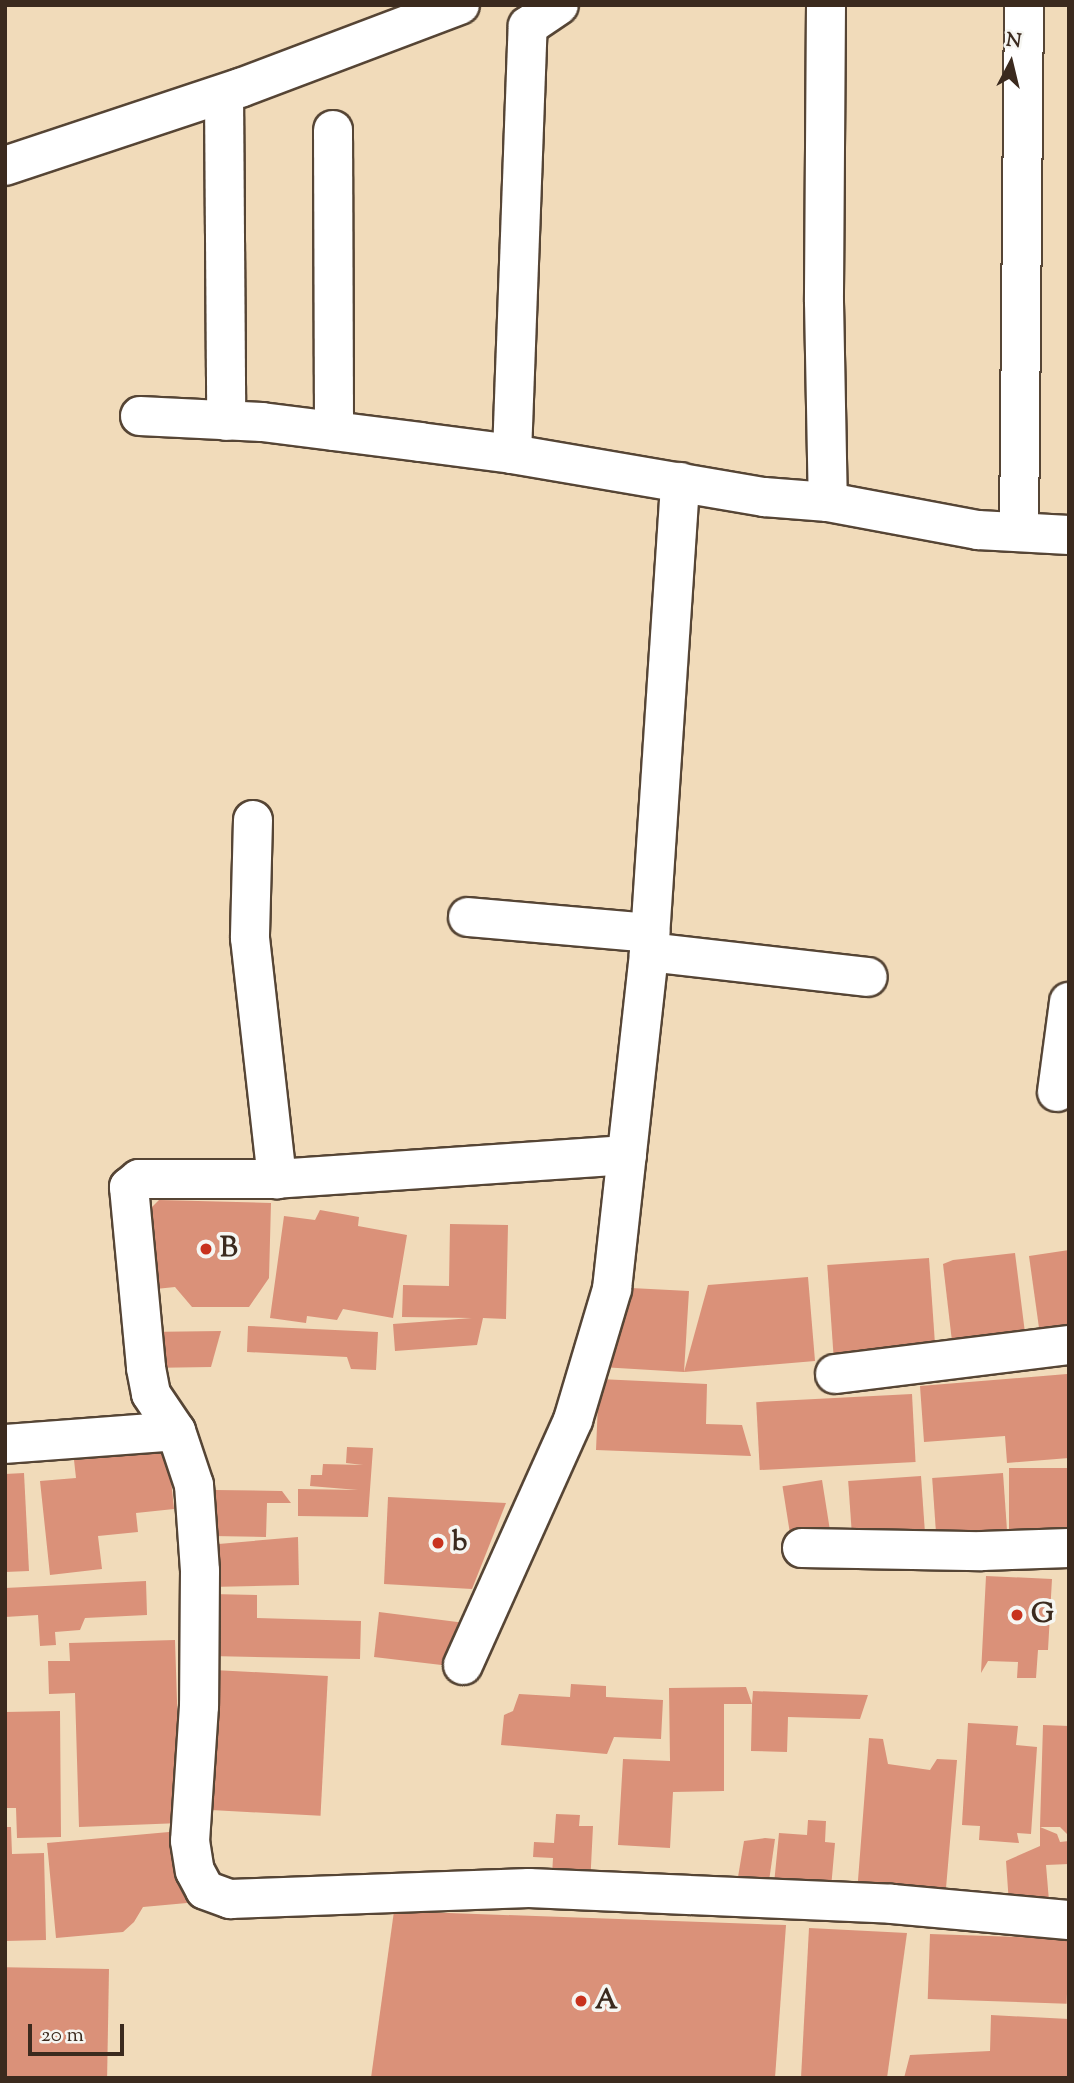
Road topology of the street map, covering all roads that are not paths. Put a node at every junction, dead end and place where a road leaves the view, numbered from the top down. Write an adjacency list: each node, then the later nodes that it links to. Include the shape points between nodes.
1 (460, 5): 5 (street)
2 (559, 5): 11 (street, via 528,26)
3 (826, 5): 13 (street)
4 (1024, 5): 14 (street)
5 (224, 94): 7 (street); 9 (street)
6 (333, 130): 10 (street)
7 (5, 166)
8 (140, 416): 9 (street)
9 (226, 421): 10 (street)
10 (334, 431): 11 (street)
11 (512, 454): 12 (street)
12 (680, 482): 13 (street, via 764,497); 18 (street)
13 (828, 502): 14 (street, via 978,530)
14 (1019, 532): 15 (street)
15 (1069, 535)
16 (253, 820): 23 (street, via 250,938)
17 (468, 917): 18 (street)
18 (649, 942): 19 (street); 22 (street)
19 (869, 977)
20 (1069, 1002): 21 (street)
21 (1057, 1092)
22 (627, 1155): 23 (street); 30 (street, via 612,1290 573,1420)
23 (277, 1179): 26 (street, via 139,1179 130,1188 146,1368 151,1394)
24 (1069, 1345): 25 (street)
25 (835, 1374)
26 (176, 1431): 27 (street); 31 (street, via 194,1485 200,1571 199,1706 190,1841 195,1871 205,1889 230,1899 529,1888 892,1904)
27 (5, 1444)
28 (802, 1548): 29 (street)
29 (1069, 1548)
30 (464, 1665)
31 (1069, 1920)

